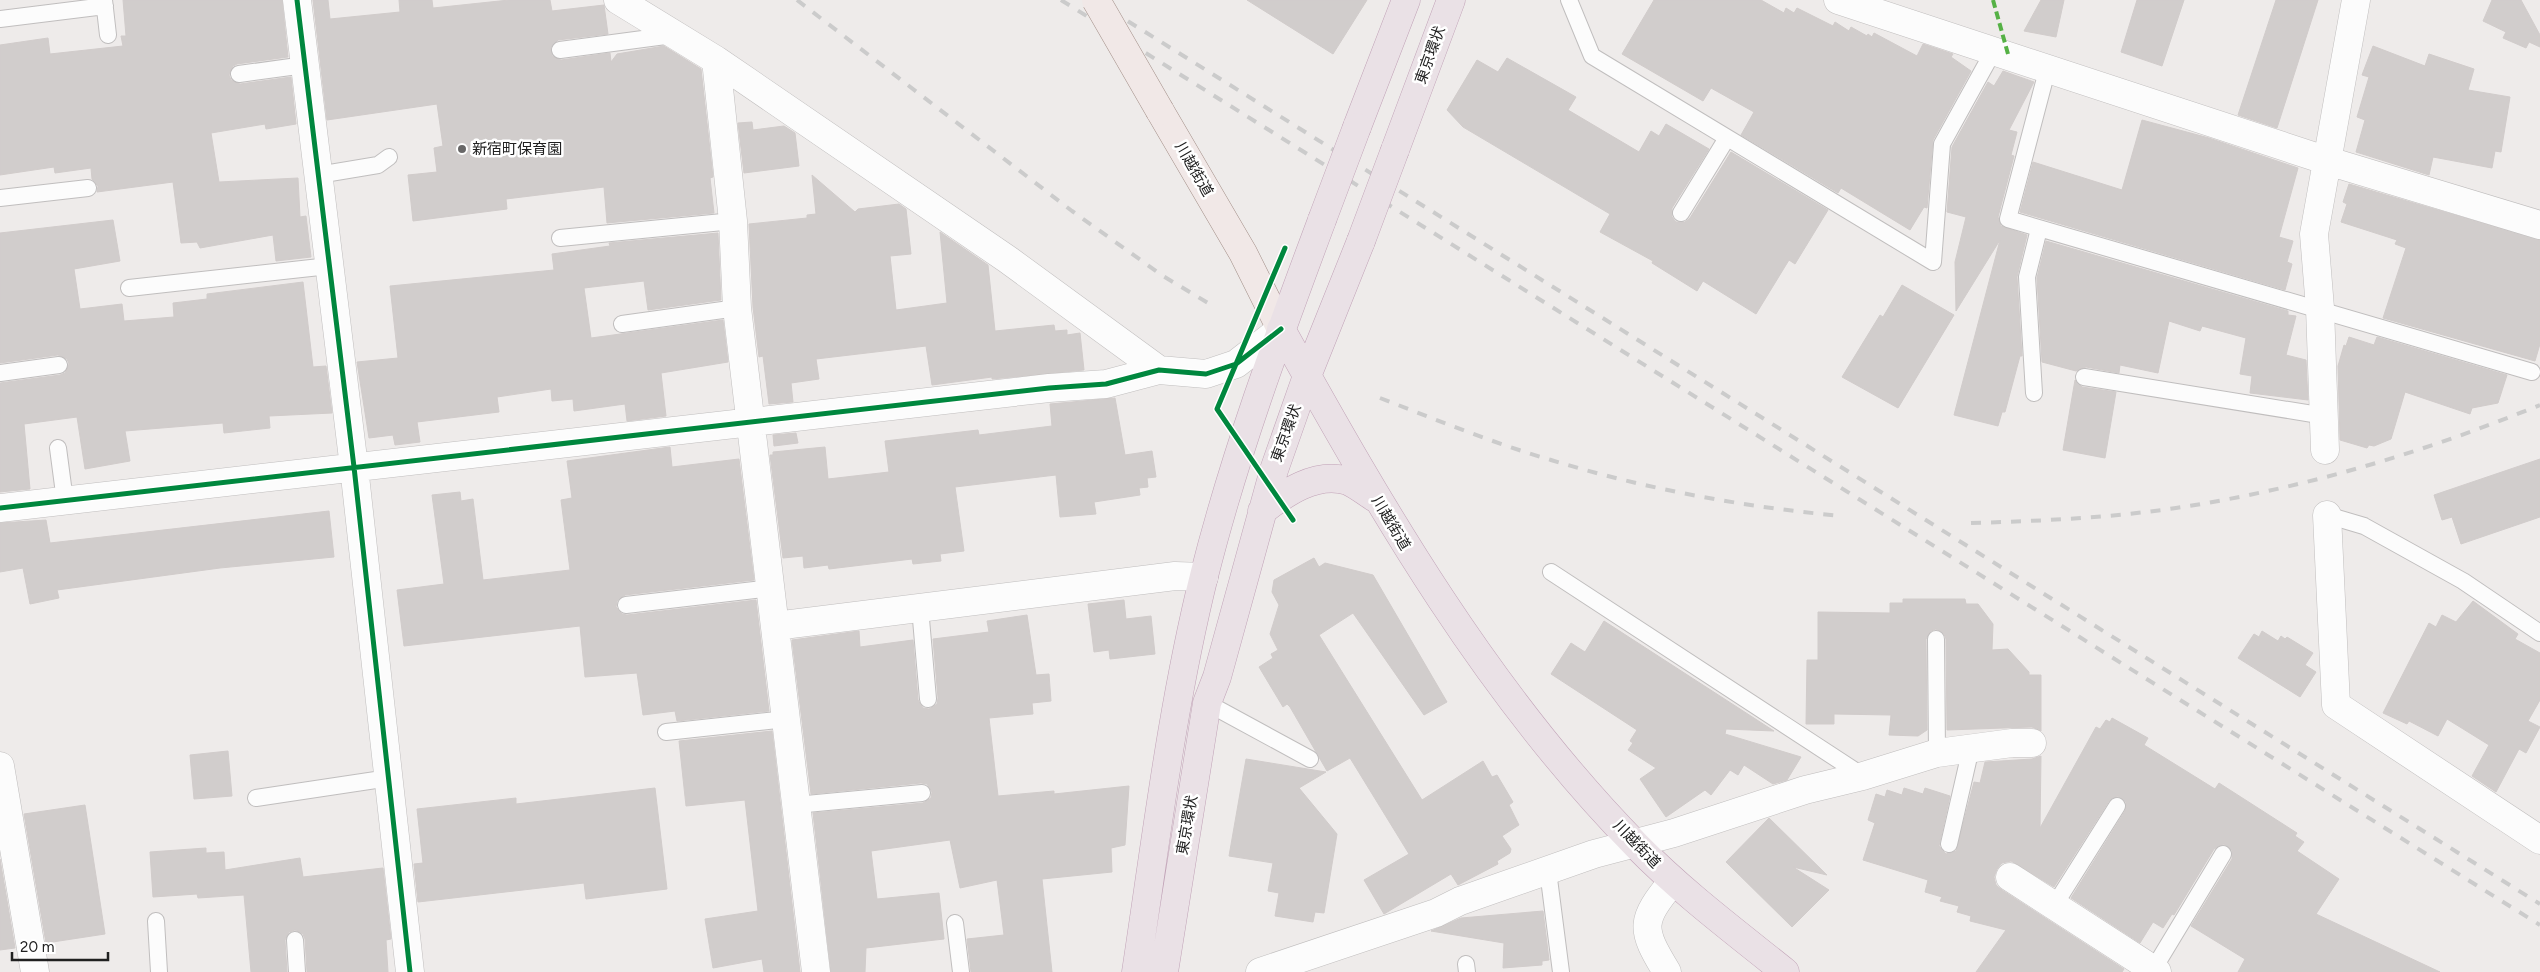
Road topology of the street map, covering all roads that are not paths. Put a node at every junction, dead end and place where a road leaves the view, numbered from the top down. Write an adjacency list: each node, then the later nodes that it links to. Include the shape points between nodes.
1 (297, 0): 16 (street)
2 (618, 0): 12 (street)
3 (1096, 0): 35 (main road, 川越街道, bridge, via 1243,253)
4 (1406, 0): 35 (highway, 東京環状, bridge)
5 (1451, 0): 40 (highway, 東京環状, bridge)
6 (1569, 0): 19 (lane, via 1592,56)
7 (1838, 0): 14 (street)
8 (2356, 0): 21 (street)
9 (105, 3): 10 (lane); 11 (lane)
10 (0, 19)
11 (108, 35)
12 (673, 35): 13 (lane); 15 (street)
13 (560, 50)
14 (1994, 50): 17 (street); 19 (lane, via 1942,144 1934,262)
15 (716, 60): 26 (street); 37 (street, via 1007,260)
16 (305, 65): 18 (lane); 22 (street)
17 (2048, 68): 21 (street); 28 (lane, via 2008,219)
18 (239, 74)
19 (1727, 138): 25 (lane)
20 (389, 157): 22 (lane, via 378,165)
21 (2328, 161): 27 (street); 33 (street, via 2314,234)
22 (318, 175): 30 (street)
23 (88, 188): 24 (lane)
24 (0, 198)
25 (1681, 213)
26 (733, 221): 29 (lane); 32 (street)
27 (2540, 225)
28 (2039, 229): 33 (lane); 42 (lane, via 2027,278)
29 (560, 238)
30 (329, 266): 31 (lane); 47 (street)
31 (129, 288)
32 (737, 308): 34 (lane); 44 (street)
33 (2320, 308): 39 (lane); 43 (street)
34 (622, 324)
35 (1281, 330): 37 (street, via 1228,367 1206,374); 40 (highway, 川越街道); 54 (highway, 東京環状, via 1241,443)
36 (59, 364): 38 (lane)
37 (1158, 370): 44 (street, via 1106,384)
38 (0, 372)
39 (2532, 372)
40 (1307, 376): 48 (highway, 川越街道); 51 (highway, 東京環状)
41 (2084, 377): 43 (lane)
42 (2034, 393)
43 (2325, 416): 46 (street)
44 (752, 422): 47 (street); 55 (street)
45 (58, 448): 49 (lane)
46 (2326, 450)
47 (354, 467): 49 (street); 71 (street)
48 (1376, 498): 51 (highway, via 1348,481 1325,479 1303,484); 78 (highway, 川越街道, via 1450,615 1494,676 1583,787)
49 (64, 501): 50 (street)
50 (0, 508)
51 (1262, 511): 62 (highway, 東京環状)
52 (2327, 515): 59 (lane, via 2364,526 2464,581); 76 (street, via 2336,705)
53 (1551, 572): 70 (lane)
54 (1204, 577): 57 (street, via 1175,576); 94 (highway, 東京環状, via 1185,666)
55 (771, 588): 56 (lane); 58 (street)
56 (626, 605)
57 (920, 608): 58 (street); 61 (lane)
58 (775, 626): 63 (street)
59 (2540, 633)
60 (1936, 640): 67 (lane)
61 (928, 699)
62 (1208, 703): 68 (lane); 95 (highway, 東京環状)
63 (786, 719): 64 (lane); 74 (street)
64 (666, 732)
65 (2032, 743): 66 (street, via 2012,742)
66 (1971, 748): 67 (street); 77 (lane)
67 (1937, 753): 70 (street)
68 (1310, 759)
69 (0, 766): 88 (street)
70 (1863, 776): 78 (street, via 1805,790)
71 (389, 778): 73 (lane); 91 (street)
72 (922, 793): 74 (lane)
73 (256, 798)
74 (796, 805): 92 (street)
75 (2117, 806): 83 (lane)
76 (2540, 840)
77 (1949, 844)
78 (1636, 845): 80 (street, via 1594,854); 82 (highway, 川越街道)
79 (2223, 854): 87 (lane)
80 (1548, 872): 96 (street); 97 (lane)
81 (2010, 877): 83 (street)
82 (1673, 881): 98 (street, via 1651,908 1647,927 1649,943); 99 (highway, 川越街道)
83 (2054, 906): 87 (street)
84 (156, 921): 89 (lane)
85 (955, 923): 93 (lane)
86 (295, 940): 90 (lane)
87 (2155, 971)
88 (35, 972)
89 (159, 972)
90 (297, 972)
91 (410, 972)
92 (816, 972)
93 (961, 972)
94 (1136, 972)
95 (1164, 972)
96 (1260, 972)
97 (1561, 972)
98 (1667, 972)
99 (1784, 972)

